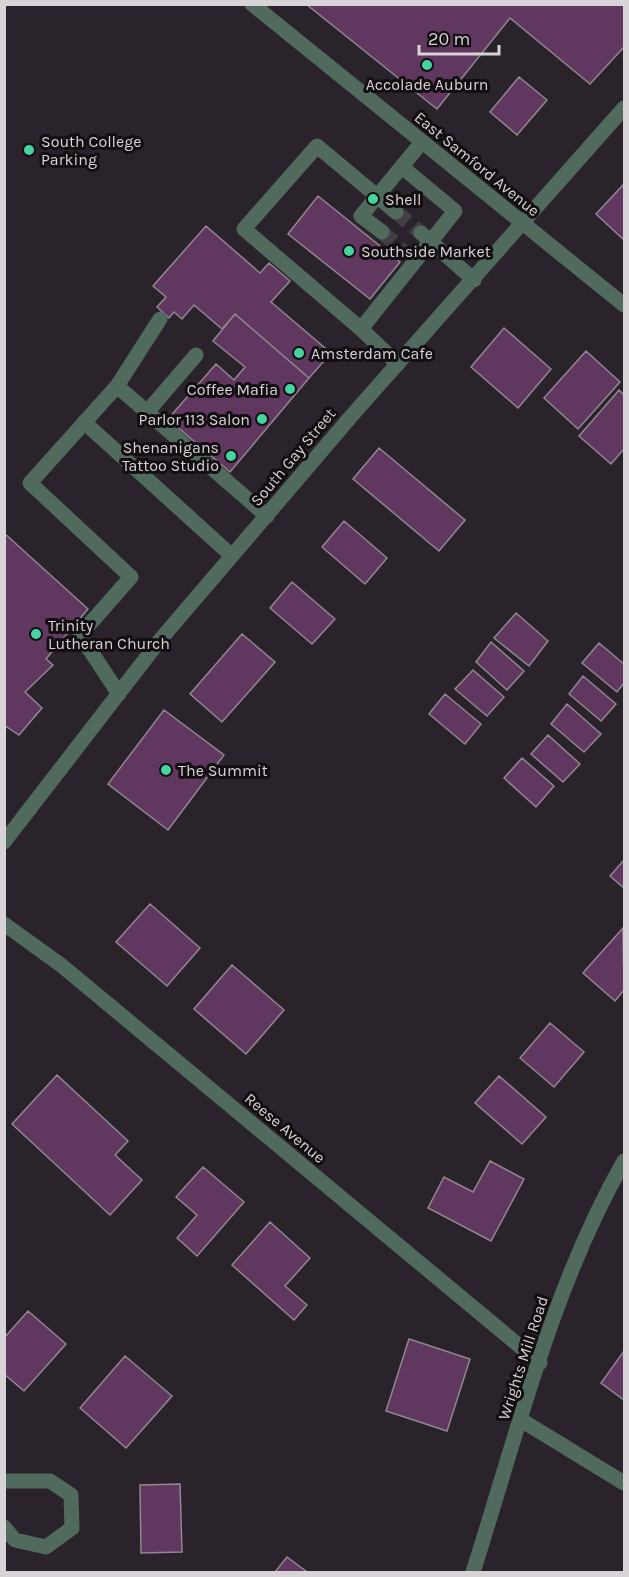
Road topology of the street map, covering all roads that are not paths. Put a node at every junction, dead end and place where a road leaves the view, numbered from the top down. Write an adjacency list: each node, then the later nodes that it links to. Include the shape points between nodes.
1 (252, 4): 3 (street, East Samford Avenue)
2 (624, 108): 7 (street, South Gay Street)
3 (422, 142): 4 (street); 7 (street, East Samford Avenue)
4 (402, 167): 5 (street); 9 (street, via 455,211)
5 (378, 196): 6 (street); 8 (street, via 361,216); 13 (street, via 317,146 244,230)
6 (396, 212)
7 (523, 224): 10 (street, South Gay Street); 11 (street, East Samford Avenue)
8 (382, 232)
9 (426, 238): 10 (street); 13 (street)
10 (474, 280): 15 (street, South Gay Street)
11 (624, 305)
12 (160, 319): 16 (street)
13 (361, 329): 15 (street)
14 (196, 355): 17 (street)
15 (398, 364): 19 (street, South Gay Street)
16 (117, 386): 17 (street); 18 (street)
17 (148, 411): 19 (street)
18 (84, 422): 20 (street); 21 (street, via 30,483 131,577 80,635)
19 (267, 516): 20 (street, South Gay Street)
20 (232, 556): 21 (street, South Gay Street, via 160,639)
21 (119, 694): 22 (street, South Gay Street)
22 (4, 842)
23 (4, 924): 25 (street, Reese Avenue, via 61,965)
24 (624, 1161): 25 (street, Wrights Mill Road, via 560,1303)
25 (540, 1363): 26 (street, Wrights Mill Road)
26 (521, 1420): 28 (street); 30 (street, Wrights Mill Road)
27 (4, 1480): 29 (street, via 50,1481 71,1495 72,1528 46,1547 15,1540)
28 (624, 1483)
29 (4, 1527)
30 (473, 1572)

